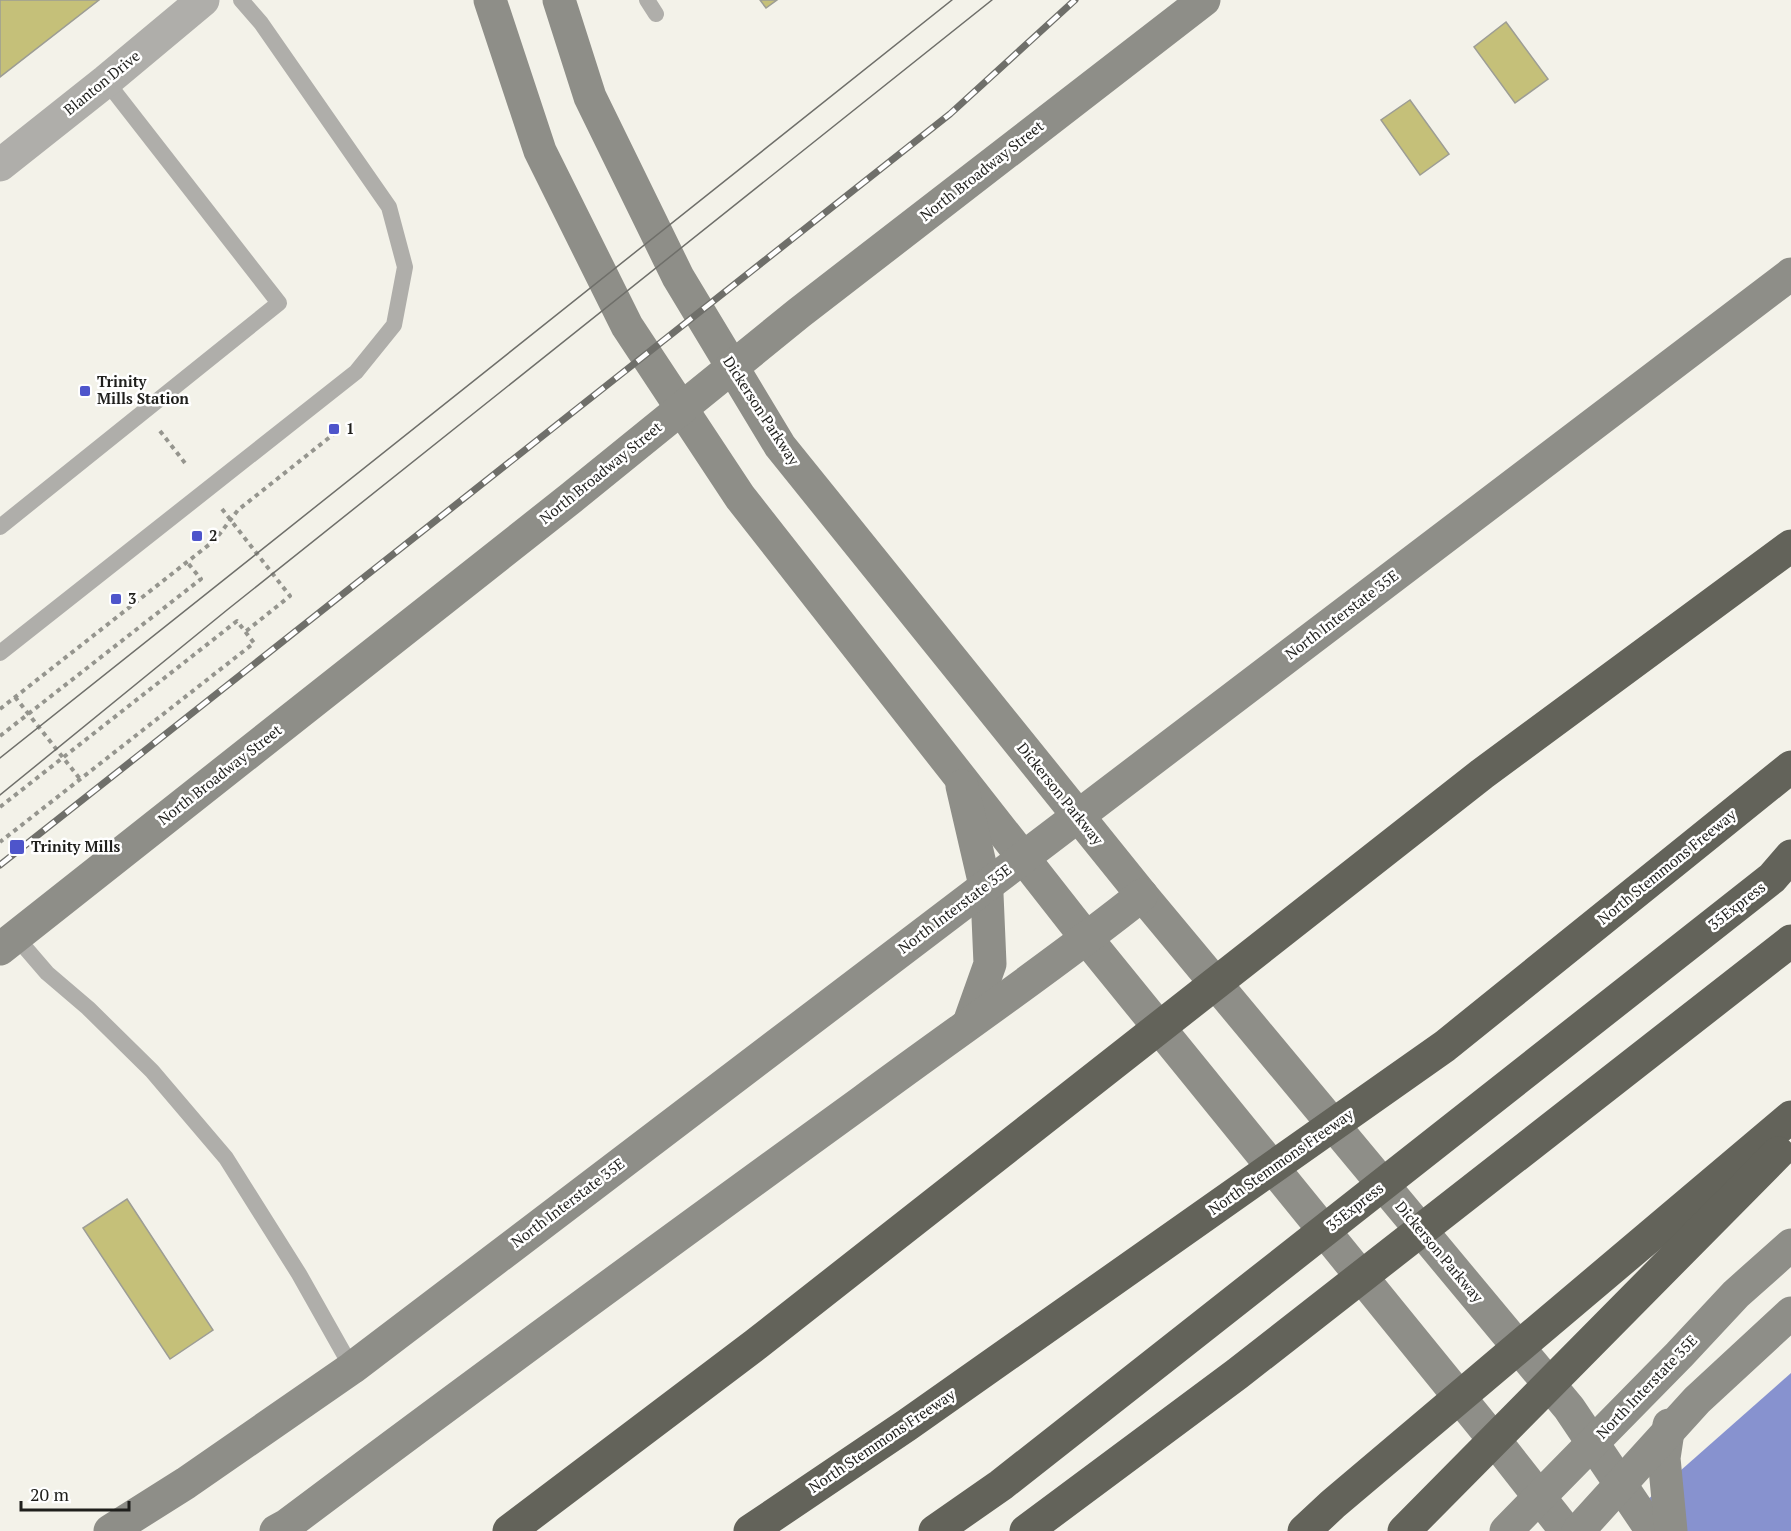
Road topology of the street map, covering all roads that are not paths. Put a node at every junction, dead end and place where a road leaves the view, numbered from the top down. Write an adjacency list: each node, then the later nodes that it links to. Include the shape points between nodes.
1 (203, 0): 6 (street, Blanton Drive)
2 (241, 0): 11 (lane, via 389,207 405,267 394,325 356,372)
3 (490, 0): 13 (street, via 540,151 627,326 740,497)
4 (559, 0): 15 (street, Dickerson Parkway, via 590,97 678,277 780,446)
5 (1204, 0): 18 (street, North Broadway Street, via 808,305 571,498)
6 (105, 81): 7 (street, Blanton Drive); 9 (lane, via 279,303)
7 (0, 165)
8 (1791, 274): 25 (street, North Interstate 35E)
9 (0, 527)
10 (1791, 546): 30 (highway, via 1482,774 774,1331)
11 (0, 652)
12 (1791, 767): 31 (highway, North Stemmons Freeway, via 1445,1046)
13 (960, 778): 16 (street); 19 (street, via 987,894 990,964)
14 (1781, 867): 32 (highway, 35Express, via 1010,1478)
15 (1142, 895): 16 (street); 26 (street, Dickerson Parkway, via 1569,1408)
16 (1087, 939): 19 (street); 27 (street)
17 (1791, 941): 33 (highway, via 1237,1374)
18 (8, 943): 25 (lane, via 88,1008 153,1071 226,1158)
19 (969, 1023): 29 (street)
20 (1791, 1117): 34 (highway)
21 (1791, 1140): 35 (highway)
22 (1791, 1245): 24 (street, North Interstate 35E, via 1736,1294)
23 (1791, 1313): 38 (street, via 1697,1400)
24 (1679, 1355): 26 (street, North Interstate 35E); 40 (street, via 1664,1458)
25 (352, 1368): 28 (street, North Interstate 35E)
26 (1593, 1443): 27 (street, North Interstate 35E); 39 (street, Dickerson Parkway)
27 (1539, 1497): 36 (street, North Interstate 35E); 37 (street)
28 (110, 1531)
29 (276, 1531)
30 (509, 1531)
31 (750, 1531)
32 (934, 1531)
33 (1026, 1531)
34 (1304, 1531)
35 (1404, 1531)
36 (1506, 1531)
37 (1566, 1531)
38 (1578, 1531)
39 (1652, 1531)
40 (1671, 1531)

